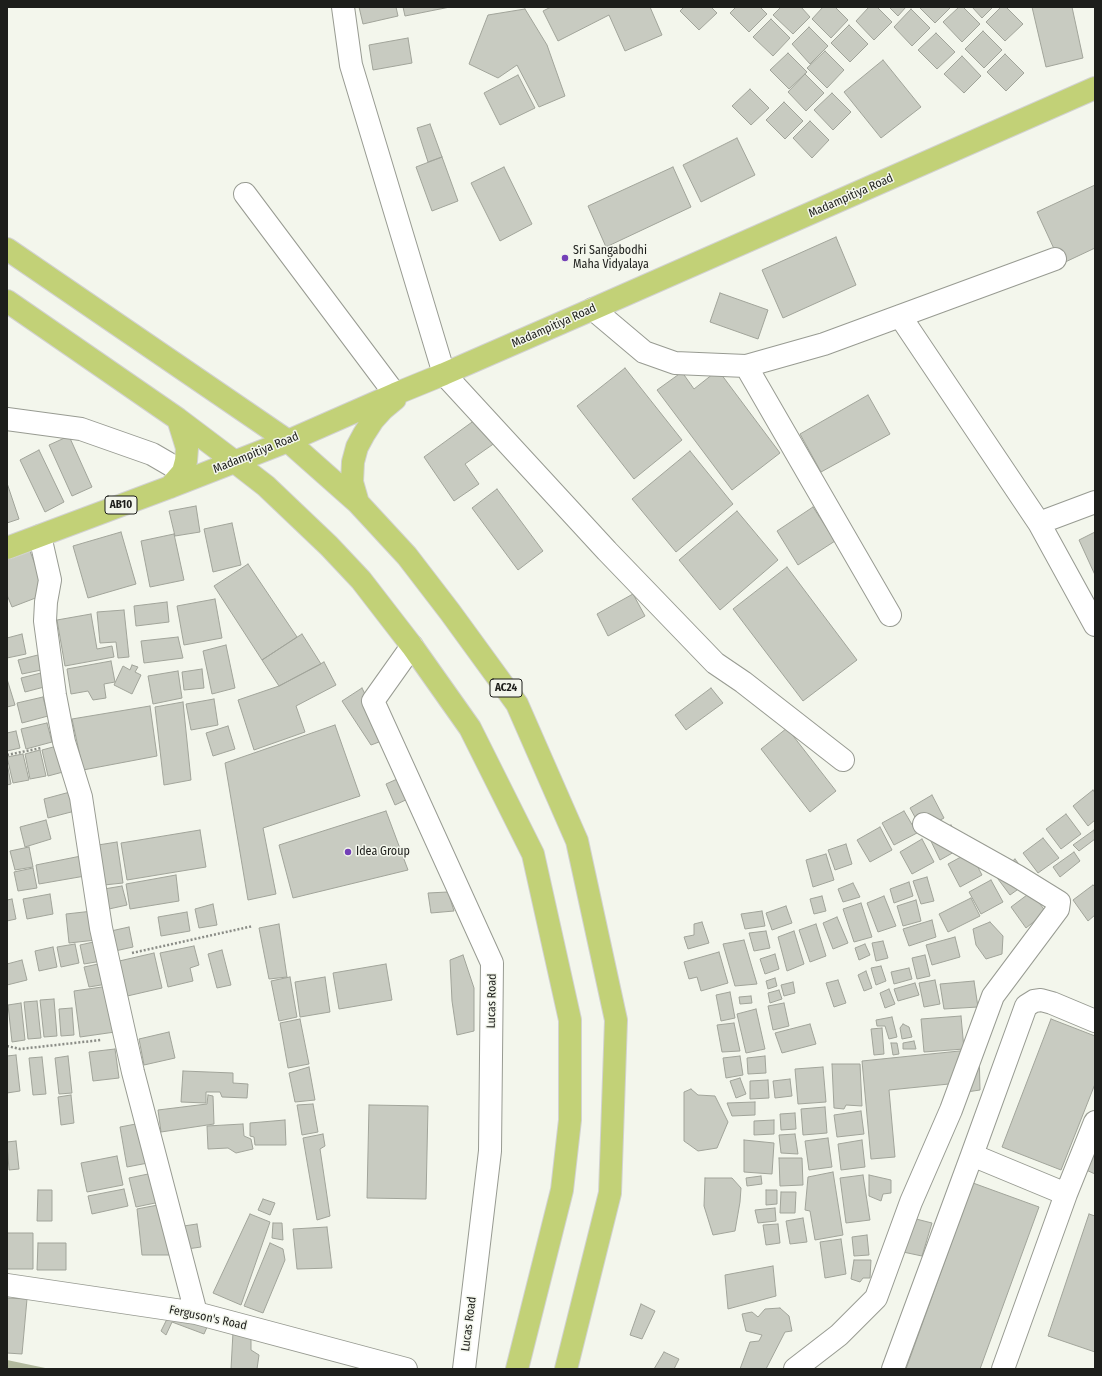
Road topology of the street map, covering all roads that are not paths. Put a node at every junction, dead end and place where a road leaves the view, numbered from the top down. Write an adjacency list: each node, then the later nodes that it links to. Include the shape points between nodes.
1 (343, 7): 12 (street, via 351,66)
2 (1095, 88): 9 (main road, Madampitiya Road)
3 (245, 194): 13 (street)
4 (7, 244): 7 (street)
5 (7, 249): 7 (main road, AC24)
6 (1054, 259): 10 (street)
7 (34, 267): 16 (main road, AC24)
8 (7, 301): 15 (main road)
9 (593, 309): 11 (street, via 644,352 675,363); 12 (main road, Madampitiya Road)
10 (900, 316): 11 (street, via 824,344); 21 (street)
11 (746, 366): 24 (street)
12 (444, 374): 13 (main road, Madampitiya Road); 27 (street, via 607,551 715,663)
13 (401, 392): 16 (main road, Madampitiya Road); 20 (main road, via 373,420 357,447 352,482)
14 (7, 418): 18 (street, via 81,429 152,454)
15 (178, 419): 17 (main road); 18 (main road, via 187,448 186,461)
16 (288, 441): 17 (main road, Madampitiya Road / AB10); 20 (main road, AC24)
17 (235, 462): 18 (main road, Madampitiya Road / AB10); 26 (main road, via 266,486 329,546 361,580)
18 (176, 480): 22 (main road, Madampitiya Road / AB10)
19 (1095, 502): 21 (street)
20 (358, 503): 38 (main road, AC24, via 407,556 517,704 577,841 616,1020 610,1193)
21 (1038, 523): 25 (street)
22 (40, 536): 23 (main road, Madampitiya Road / AB10); 34 (street, via 50,580 45,621 55,695 64,742 81,797 101,928 133,1072)
23 (7, 548)
24 (890, 615)
25 (1095, 625)
26 (412, 646): 36 (street, Lucas Road, via 373,701 492,963 490,1151); 37 (main road, via 470,728 533,854 570,1020 570,1120 562,1190)
27 (843, 760)
28 (924, 824): 39 (street, via 1059,902 1058,909 992,996 951,1110 911,1202 876,1298 838,1335)
29 (1095, 1021): 31 (street, via 1041,1000 1026,1006)
30 (1095, 1122): 32 (street)
31 (972, 1155): 32 (street); 40 (street)
32 (1066, 1194): 41 (street)
33 (7, 1285): 34 (street, Ferguson's Road)
34 (196, 1312): 35 (street, Ferguson's Road)
35 (406, 1369)
36 (464, 1369)
37 (517, 1369)
38 (566, 1369)
39 (795, 1369)
40 (893, 1369)
41 (1003, 1369)

